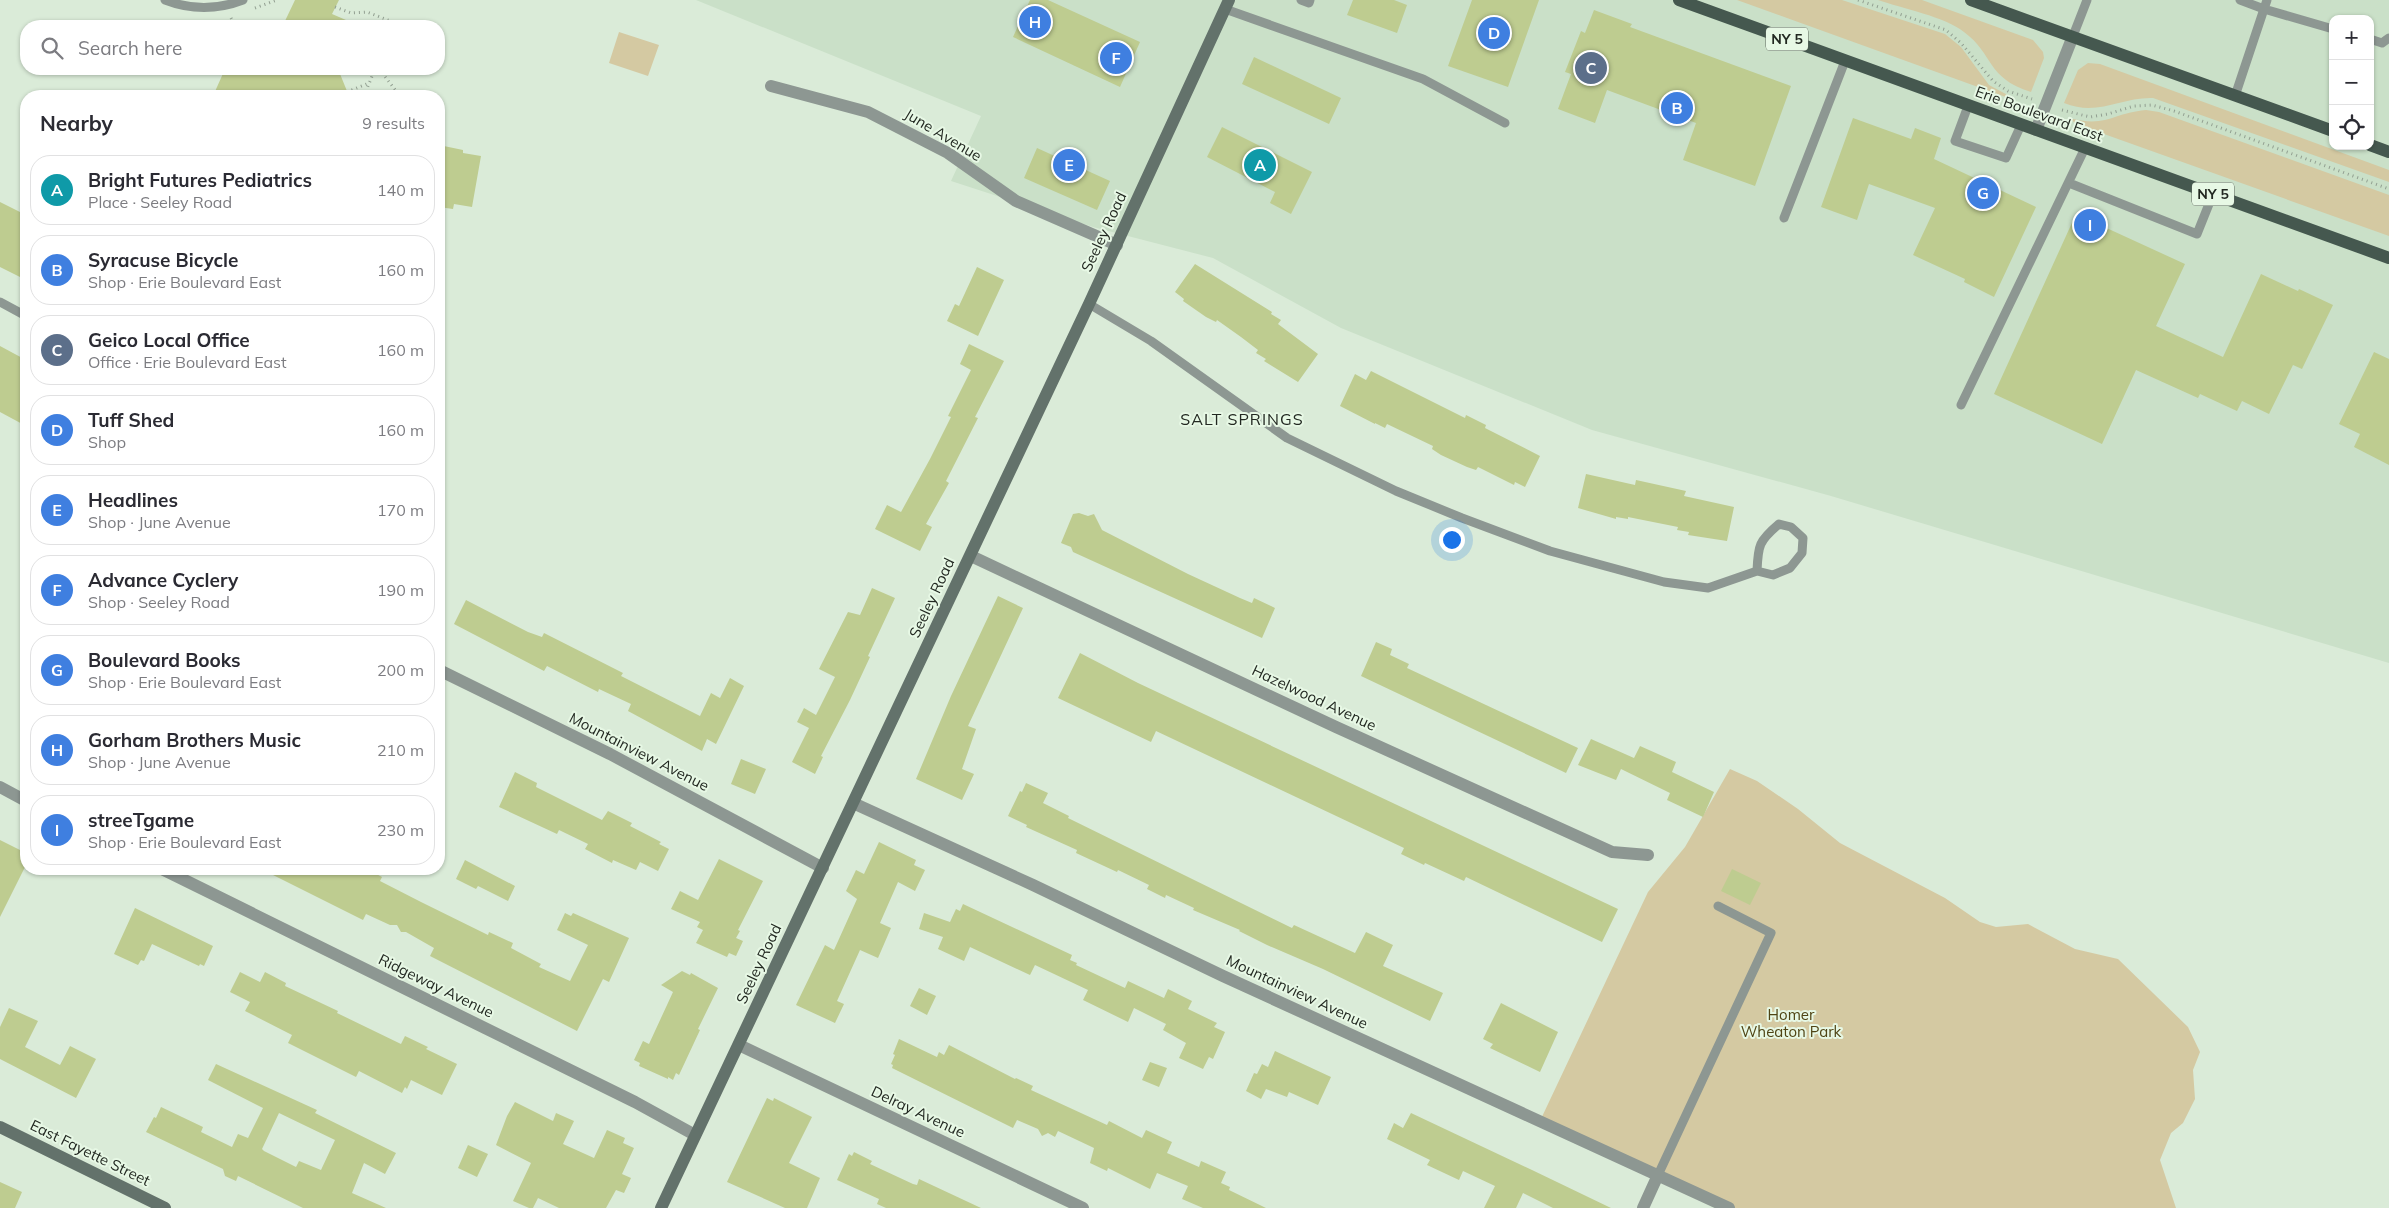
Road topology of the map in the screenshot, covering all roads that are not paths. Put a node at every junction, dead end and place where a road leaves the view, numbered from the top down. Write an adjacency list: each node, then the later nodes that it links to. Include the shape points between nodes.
1 (165, 0): 2 (lane, via 184,6 210,8)
2 (243, 0)
3 (1301, 0): 4 (lane, via 1309,3)
4 (1310, 0)
5 (1679, 0): 15 (main road, Erie Boulevard East / NY 5)
6 (1971, 0): 12 (main road)
7 (2087, 0): 12 (lane)
8 (2240, 0): 9 (lane)
9 (2266, 4): 11 (lane); 17 (lane)
10 (1227, 5): 19 (lane, via 1423,79); 29 (street, Seeley Road)
11 (2329, 28)
12 (2073, 36): 17 (main road); 21 (street)
13 (2389, 38): 14 (lane, via 2382,43)
14 (2374, 40)
15 (1845, 61): 18 (main road, Erie Boulevard East / NY 5); 28 (lane)
16 (771, 86): 29 (street, June Avenue, via 868,112 948,153 1016,201)
17 (2234, 96): 22 (main road)
18 (1968, 106): 20 (main road, Erie Boulevard East / NY 5); 20 (lane, via 1954,141 2006,158)
19 (1505, 123)
20 (2021, 124): 21 (main road, Erie Boulevard East / NY 5)
21 (2036, 130): 24 (main road, Erie Boulevard East / NY 5)
22 (2329, 130)
23 (2374, 146): 25 (main road)
24 (2085, 148): 26 (lane); 27 (main road, Erie Boulevard East / NY 5)
25 (2389, 152)
26 (2069, 183): 27 (lane, via 2197,234); 34 (lane)
27 (2213, 194): 30 (main road, Erie Boulevard East / NY 5)
28 (1784, 218)
29 (1117, 245): 32 (street, Seeley Road)
30 (2389, 258)
31 (0, 302): 33 (lane)
32 (1089, 304): 35 (street, Seeley Road); 36 (lane, via 1151,341 1287,438 1396,491 1462,518 1550,551 1664,582 1708,588)
33 (20, 313)
34 (1961, 405)
35 (971, 556): 40 (street, Seeley Road); 41 (street, Hazelwood Avenue, via 1612,852)
36 (1757, 571): 36 (lane, via 1758,548 1763,537 1779,524 1791,527 1803,538 1802,553 1790,568 1772,575)
37 (445, 673): 42 (street, Mountainview Avenue, via 610,754)
38 (0, 787): 39 (street)
39 (20, 798)
40 (853, 803): 42 (street, Seeley Road); 48 (street, Mountainview Avenue)
41 (1648, 854)
42 (822, 868): 45 (street, Seeley Road)
43 (174, 875): 47 (street, Ridgeway Avenue, via 635,1102)
44 (1718, 906): 48 (lane, via 1771,932)
45 (739, 1045): 47 (street, Seeley Road); 51 (street, Delray Avenue)
46 (0, 1127): 49 (street, East Fayette Street)
47 (695, 1135): 50 (street, Seeley Road)
48 (1658, 1175): 52 (street); 53 (street, Mountainview Avenue)
49 (165, 1208)
50 (661, 1208)
51 (1082, 1208)
52 (1643, 1208)
53 (1729, 1208)

